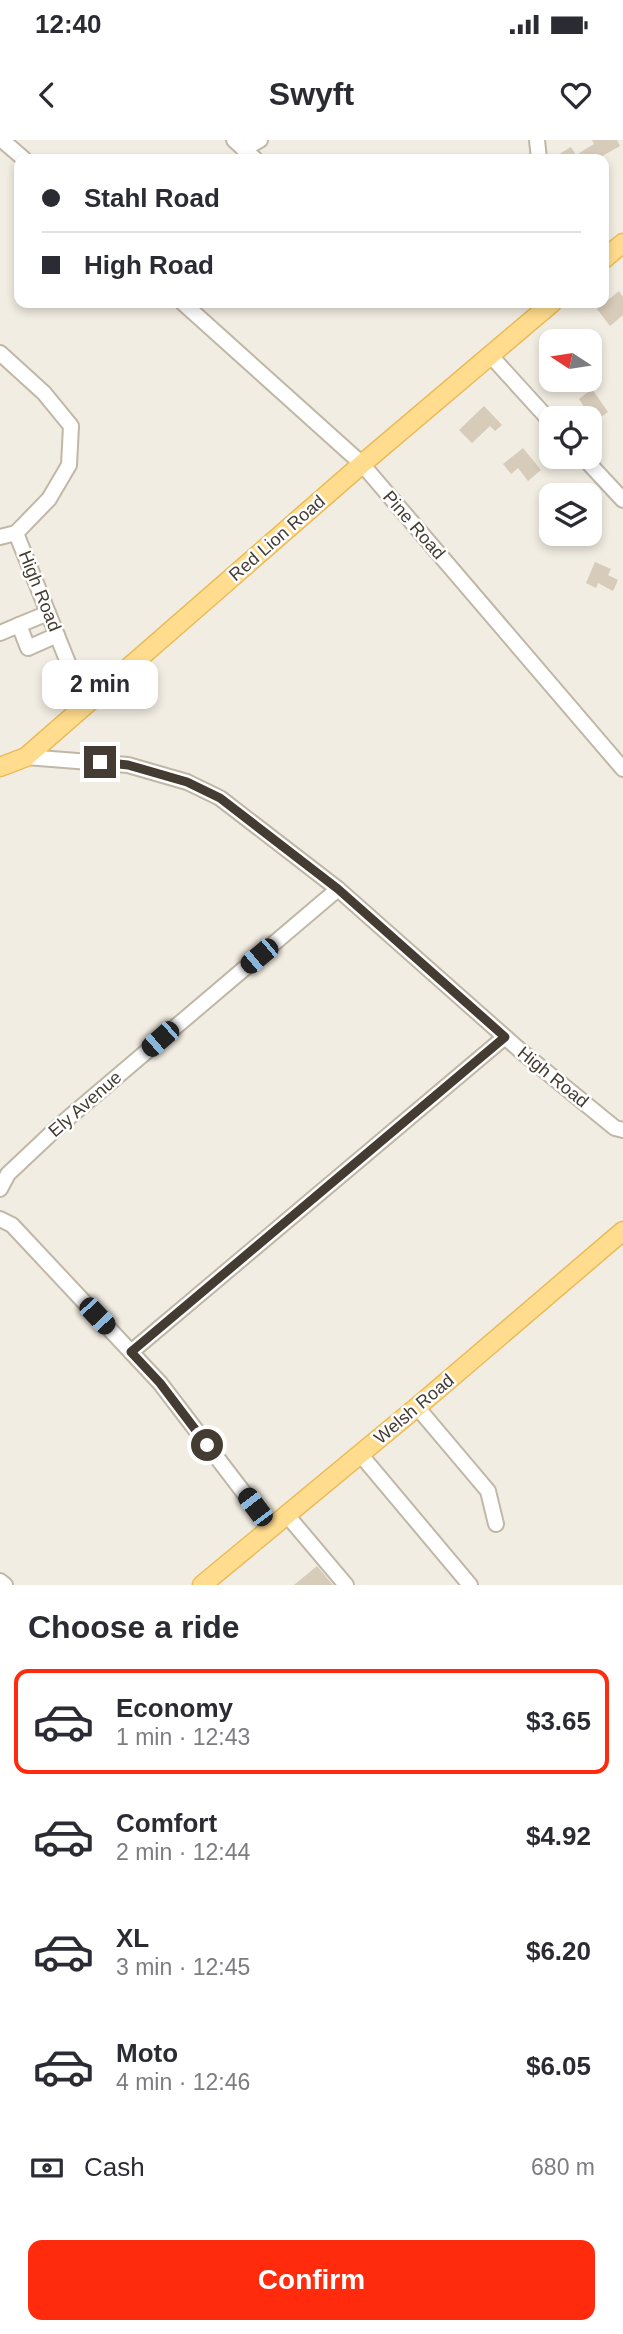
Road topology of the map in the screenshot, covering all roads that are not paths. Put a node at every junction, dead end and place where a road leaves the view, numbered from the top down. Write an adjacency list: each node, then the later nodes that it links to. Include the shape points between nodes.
1 (2, 140): 4 (street)
2 (260, 140): 3 (street)
3 (244, 150)
4 (18, 154)
5 (623, 244): 6 (main road)
6 (609, 255)
7 (189, 308): 12 (street, Pine Road)
8 (546, 308): 10 (main road, Red Lion Road)
9 (0, 353): 15 (street, High Road, via 44,393 71,426 69,465 49,499)
10 (490, 355): 11 (street); 12 (main road, Red Lion Road)
11 (539, 409)
12 (362, 464): 21 (main road, Red Lion Road); 24 (street, Pine Road)
13 (594, 469): 14 (street)
14 (623, 500)
15 (16, 533): 16 (street); 17 (street, High Road)
16 (0, 537)
17 (48, 612): 18 (street); 20 (street, High Road)
18 (19, 625): 19 (street); 20 (street, via 28,648)
19 (0, 633)
20 (57, 635): 21 (street, High Road)
21 (85, 705): 22 (main road, Red Lion Road)
22 (26, 757): 23 (main road, Red Lion Road); 25 (street, High Road, via 128,765 187,782 220,798)
23 (0, 767)
24 (623, 769)
25 (338, 889): 26 (street, High Road); 28 (street, Ely Avenue, via 60,1125 8,1174)
26 (505, 1037): 27 (street, High Road); 31 (street)
27 (623, 1130)
28 (0, 1189)
29 (0, 1219): 31 (street, via 12,1225)
30 (623, 1231): 32 (main road, Welsh Road)
31 (131, 1352): 36 (street)
32 (417, 1407): 33 (main road, Welsh Road); 35 (street, via 488,1491)
33 (360, 1454): 34 (main road, Welsh Road); 41 (street)
34 (286, 1514): 36 (main road, Welsh Road); 40 (street)
35 (496, 1524)
36 (270, 1527): 39 (main road, Welsh Road)
37 (0, 1581): 38 (street)
38 (5, 1585)
39 (202, 1585)
40 (346, 1585)
41 (470, 1585)

